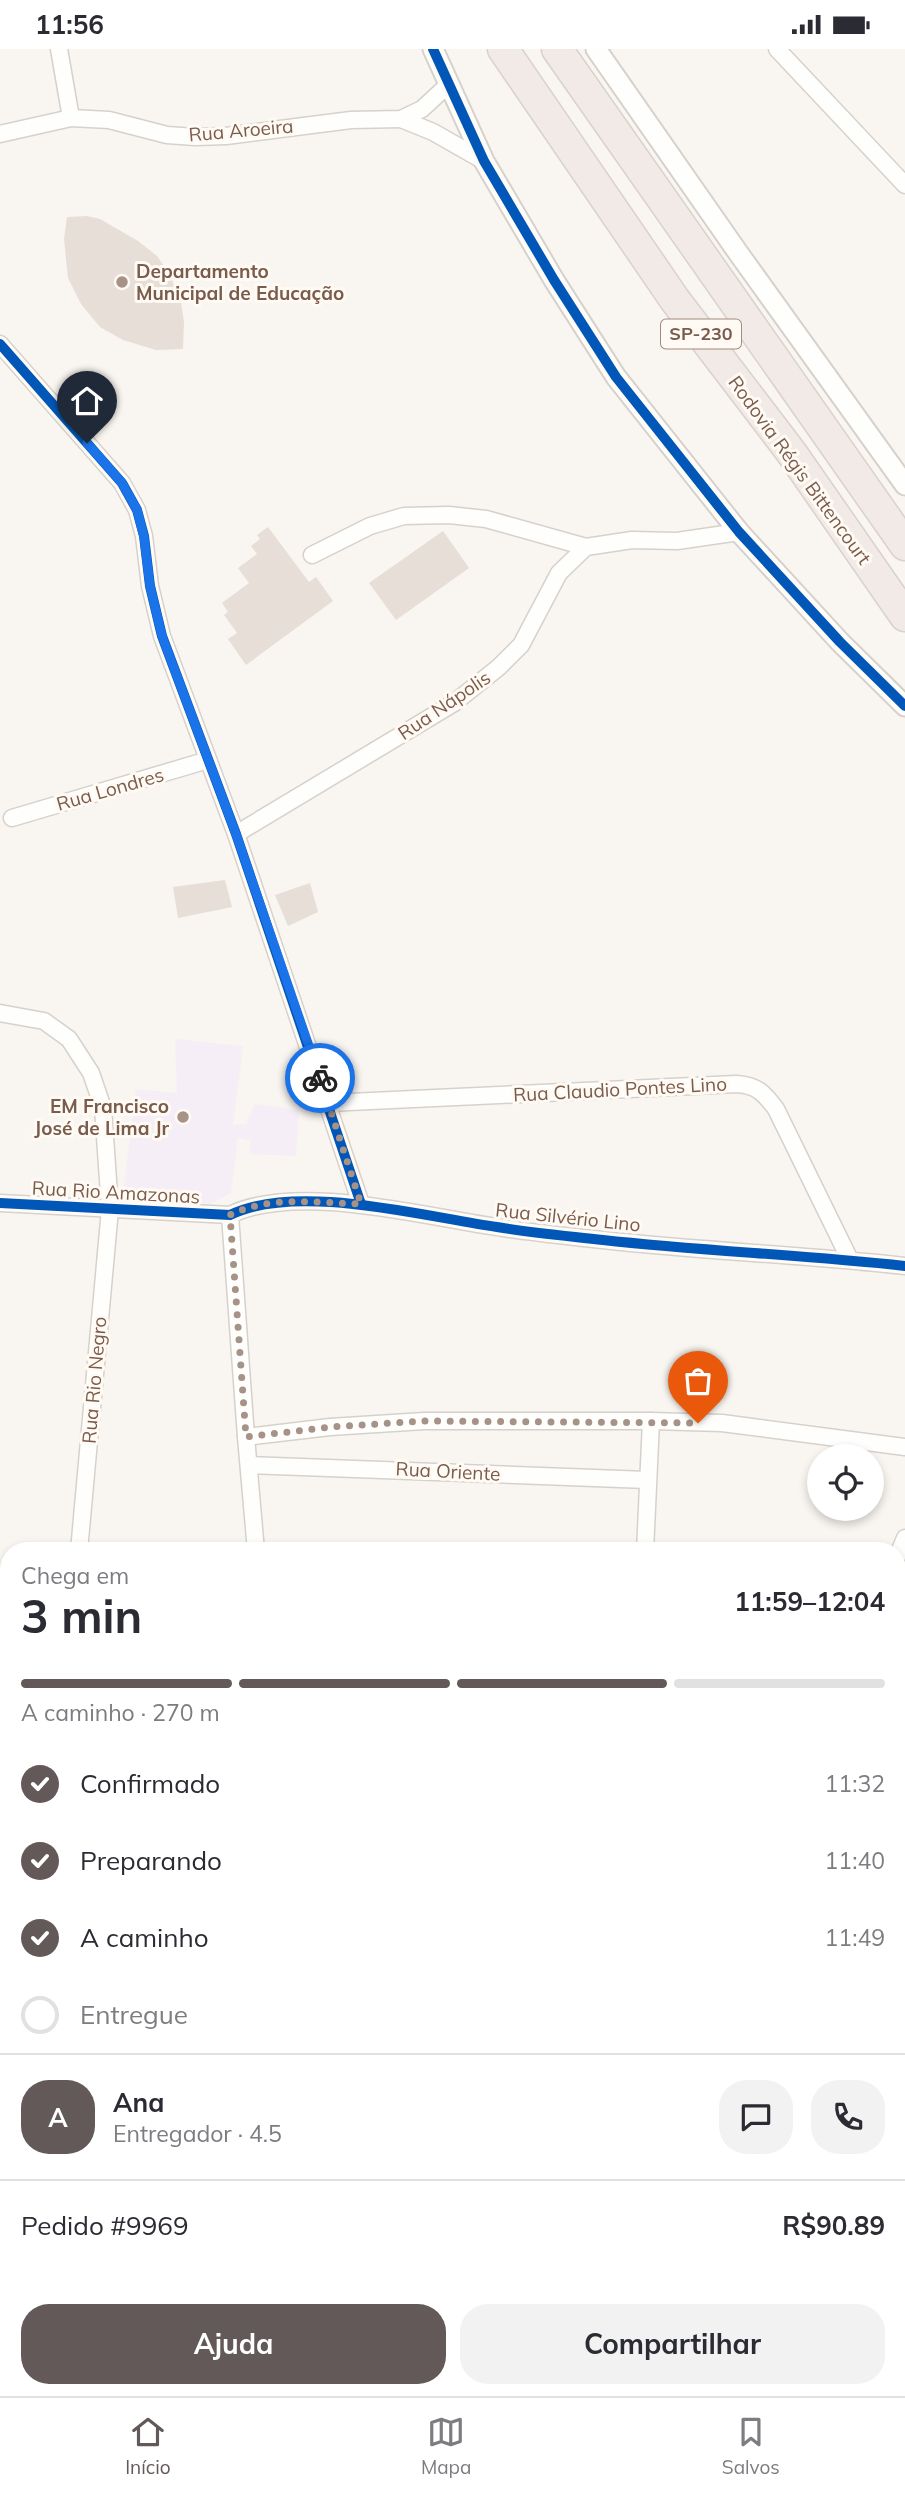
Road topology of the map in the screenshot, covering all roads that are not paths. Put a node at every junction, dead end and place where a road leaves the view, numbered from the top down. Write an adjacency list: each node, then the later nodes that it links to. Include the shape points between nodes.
1 (59, 49): 8 (street)
2 (433, 49): 7 (street)
3 (503, 49): 19 (highway, Rodovia Régis Bittencourt / SP-230, via 675,300 791,452)
4 (557, 49): 16 (highway, SP-230)
5 (596, 49): 14 (street)
6 (777, 49): 12 (street)
7 (449, 84): 9 (street, via 422,109); 11 (street)
8 (71, 118): 9 (street, Rua Aroeira, via 110,120 167,135 195,137); 10 (street, Rua Aroeira)
9 (401, 119): 11 (street, Rua Aroeira)
10 (0, 134)
11 (484, 160): 15 (street, via 616,377)
12 (905, 185)
13 (0, 344): 21 (street, via 122,483 137,510 158,624)
14 (905, 485)
15 (739, 532): 17 (street); 20 (street)
16 (905, 545)
17 (586, 547): 18 (street, via 486,519 404,516 370,526); 23 (street, Rua Nápolis, via 559,573 521,645 499,667 454,703)
18 (313, 555)
19 (905, 615)
20 (905, 706)
21 (208, 760): 22 (street, Rua Londres); 23 (street)
22 (12, 818)
23 (236, 834): 25 (street)
24 (0, 1013): 28 (street, Rua Rio Negro, via 44,1021 69,1039 91,1073 103,1108)
25 (328, 1103): 27 (street); 30 (street, Rua Claudio Pontes Lino, via 751,1085 776,1109)
26 (0, 1203): 28 (street, Rua Rio Amazonas)
27 (361, 1204): 29 (street, Rua Silvério Lino, via 285,1202); 30 (street, Rua Silvério Lino, via 593,1238)
28 (110, 1209): 29 (street, Rua Rio Amazonas); 37 (street, Rua Rio Negro)
29 (230, 1215): 33 (street)
30 (850, 1260): 31 (street, Rua Silvério Lino)
31 (905, 1266)
32 (651, 1421): 33 (street, via 424,1421); 34 (street, via 722,1423); 36 (street)
33 (246, 1437): 35 (street)
34 (905, 1447)
35 (249, 1465): 36 (street, Rua Oriente); 38 (street)
36 (647, 1480): 39 (street)
37 (80, 1542)
38 (255, 1542)
39 (645, 1542)

